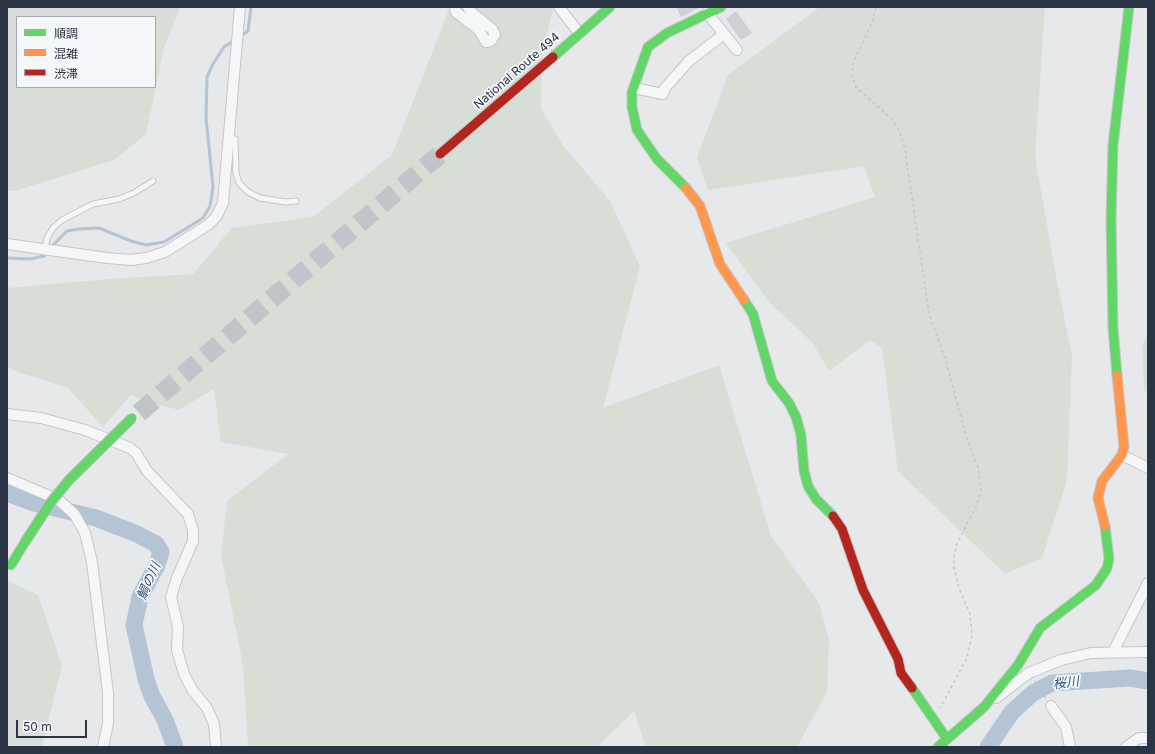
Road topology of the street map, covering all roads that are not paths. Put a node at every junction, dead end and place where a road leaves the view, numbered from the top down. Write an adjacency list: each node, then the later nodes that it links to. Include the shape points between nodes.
1 (240, 7): 13 (street)
2 (455, 7): 3 (street, via 456,12 479,30 486,42 491,41 495,34 492,29)
3 (468, 7)
4 (559, 7): 9 (street)
5 (610, 7): 9 (main road, National Route 494)
6 (721, 7): 8 (main road)
7 (1129, 7): 21 (main road, via 1111,179 1113,328 1125,438)
8 (707, 14): 10 (street); 12 (main road, via 667,33 648,47)
9 (579, 33): 14 (main road, National Route 494)
10 (724, 34): 11 (street); 12 (street, via 689,61 665,88 663,94)
11 (737, 50)
12 (634, 88): 31 (main road, via 632,107 637,130 657,159 700,206 720,264 753,314 772,381 796,417 801,434 808,486 816,499 836,518 861,584 898,659 901,673)
13 (229, 138): 16 (lane, via 235,139 236,173 239,183 248,192 260,198); 18 (street, via 220,211 208,225 165,252 131,260)
14 (440, 154)
15 (153, 181): 18 (lane, via 134,193 93,204 62,220 47,238)
16 (296, 202)
17 (7, 244): 18 (street)
18 (45, 249)
19 (7, 414): 33 (street, via 41,418 85,430 130,448 147,472 188,514 193,530 193,541 171,598 178,627 177,650 184,674 193,691 207,708 214,724)
20 (136, 415): 24 (main road, bridge, via 59,491)
21 (1122, 454): 22 (street); 29 (main road, via 1099,488 1098,498 1109,548 1109,559 1101,579 1089,593 1053,616 1040,628 1018,665)
22 (1148, 468)
23 (7, 478): 32 (street, via 59,500 75,515 85,533 92,562 108,694 108,723)
24 (11, 565)
25 (1148, 583): 26 (street)
26 (1113, 652): 27 (street); 29 (street, via 1076,655 1040,668 1029,673)
27 (1148, 652)
28 (1051, 706): 35 (street, via 1066,727)
29 (984, 707): 31 (main road)
30 (1148, 738): 36 (street, via 1134,740)
31 (947, 739): 34 (main road)
32 (103, 747)
33 (216, 747)
34 (938, 747)
35 (1070, 747)
36 (1126, 747)

